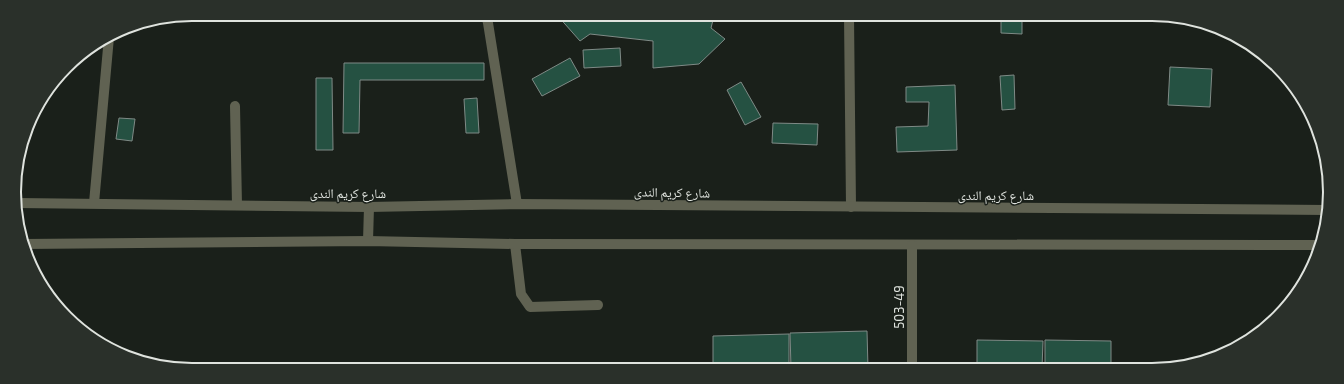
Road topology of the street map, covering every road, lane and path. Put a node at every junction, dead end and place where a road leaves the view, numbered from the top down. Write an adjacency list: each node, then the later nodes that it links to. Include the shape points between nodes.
1 (488, 21): 7 (street)
2 (849, 21): 10 (street)
3 (108, 43): 6 (street)
4 (236, 106): 8 (street)
5 (21, 203): 6 (street, شارع كريم الندى)
6 (94, 203): 8 (street, شارع كريم الندى)
7 (517, 204): 9 (street, شارع كريم الندى); 10 (street, شارع كريم الندى)
8 (237, 205): 9 (street, شارع كريم الندى)
9 (369, 207): 12 (street)
10 (851, 207): 11 (street, شارع كريم الندى)
11 (1322, 210)
12 (368, 241): 13 (street); 14 (street)
13 (29, 244)
14 (516, 244): 15 (street); 17 (street, via 521,294 530,307)
15 (912, 245): 16 (street); 18 (street, 503-49)
16 (1315, 245)
17 (598, 305)
18 (912, 363)

